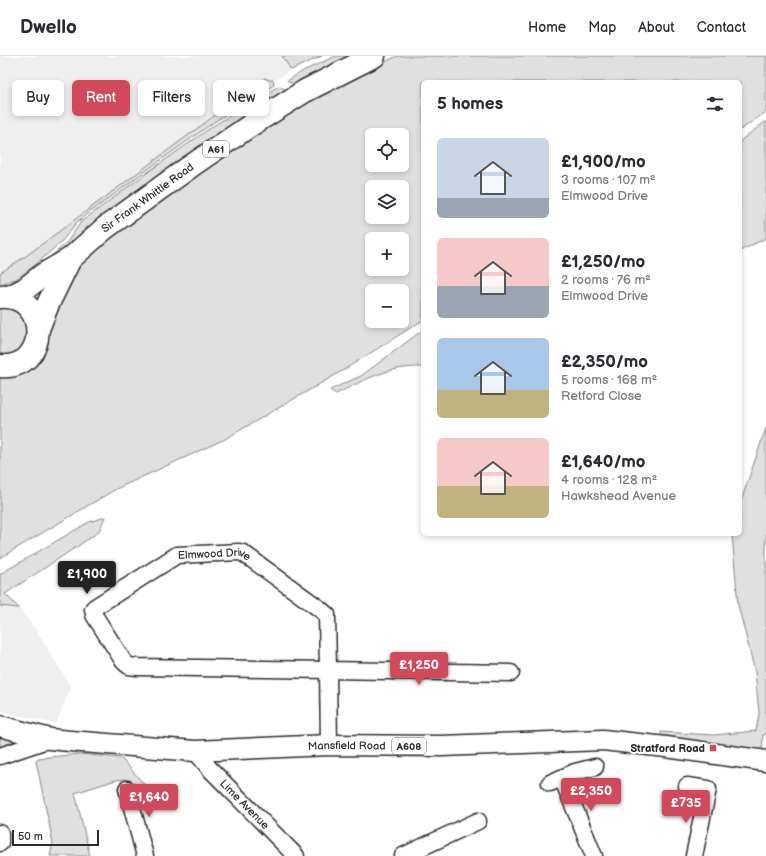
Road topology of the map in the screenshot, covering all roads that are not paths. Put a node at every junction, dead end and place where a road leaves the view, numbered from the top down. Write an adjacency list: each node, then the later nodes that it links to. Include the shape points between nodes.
1 (374, 56): 2 (highway, Sir Frank Whittle Road / A61, via 306,91 251,125 111,224)
2 (70, 259): 3 (highway, Sir Frank Whittle Road / A61, via 25,289); 4 (highway, Sir Frank Whittle Road / A61)
3 (5, 297): 4 (highway, via 16,299 29,308 34,314)
4 (38, 329): 5 (highway, Sir Frank Whittle Road, via 35,347 27,357 17,364)
5 (0, 366)
6 (328, 670): 6 (street, Elmwood Drive, via 327,616 243,553 177,555 93,609 94,615 129,666); 7 (street, Elmwood Drive); 10 (street, Elmwood Drive)
7 (511, 673)
8 (0, 726): 9 (main road, Mansfield Road / A608)
9 (50, 739): 11 (main road, Mansfield Road / A608); 12 (street)
10 (329, 746): 11 (main road, Mansfield Road / A608); 13 (main road, Mansfield Road / A608, via 441,746 603,740 666,746)
11 (195, 751): 21 (street, Lime Avenue)
12 (0, 756)
13 (766, 761)
14 (594, 767): 23 (street, via 556,781)
15 (688, 786): 24 (street, via 708,789)
16 (127, 789): 20 (street, via 137,803)
17 (478, 821): 22 (street)
18 (0, 833): 19 (street)
19 (0, 843)
20 (145, 856)
21 (296, 856)
22 (403, 856)
23 (594, 856)
24 (694, 856)

